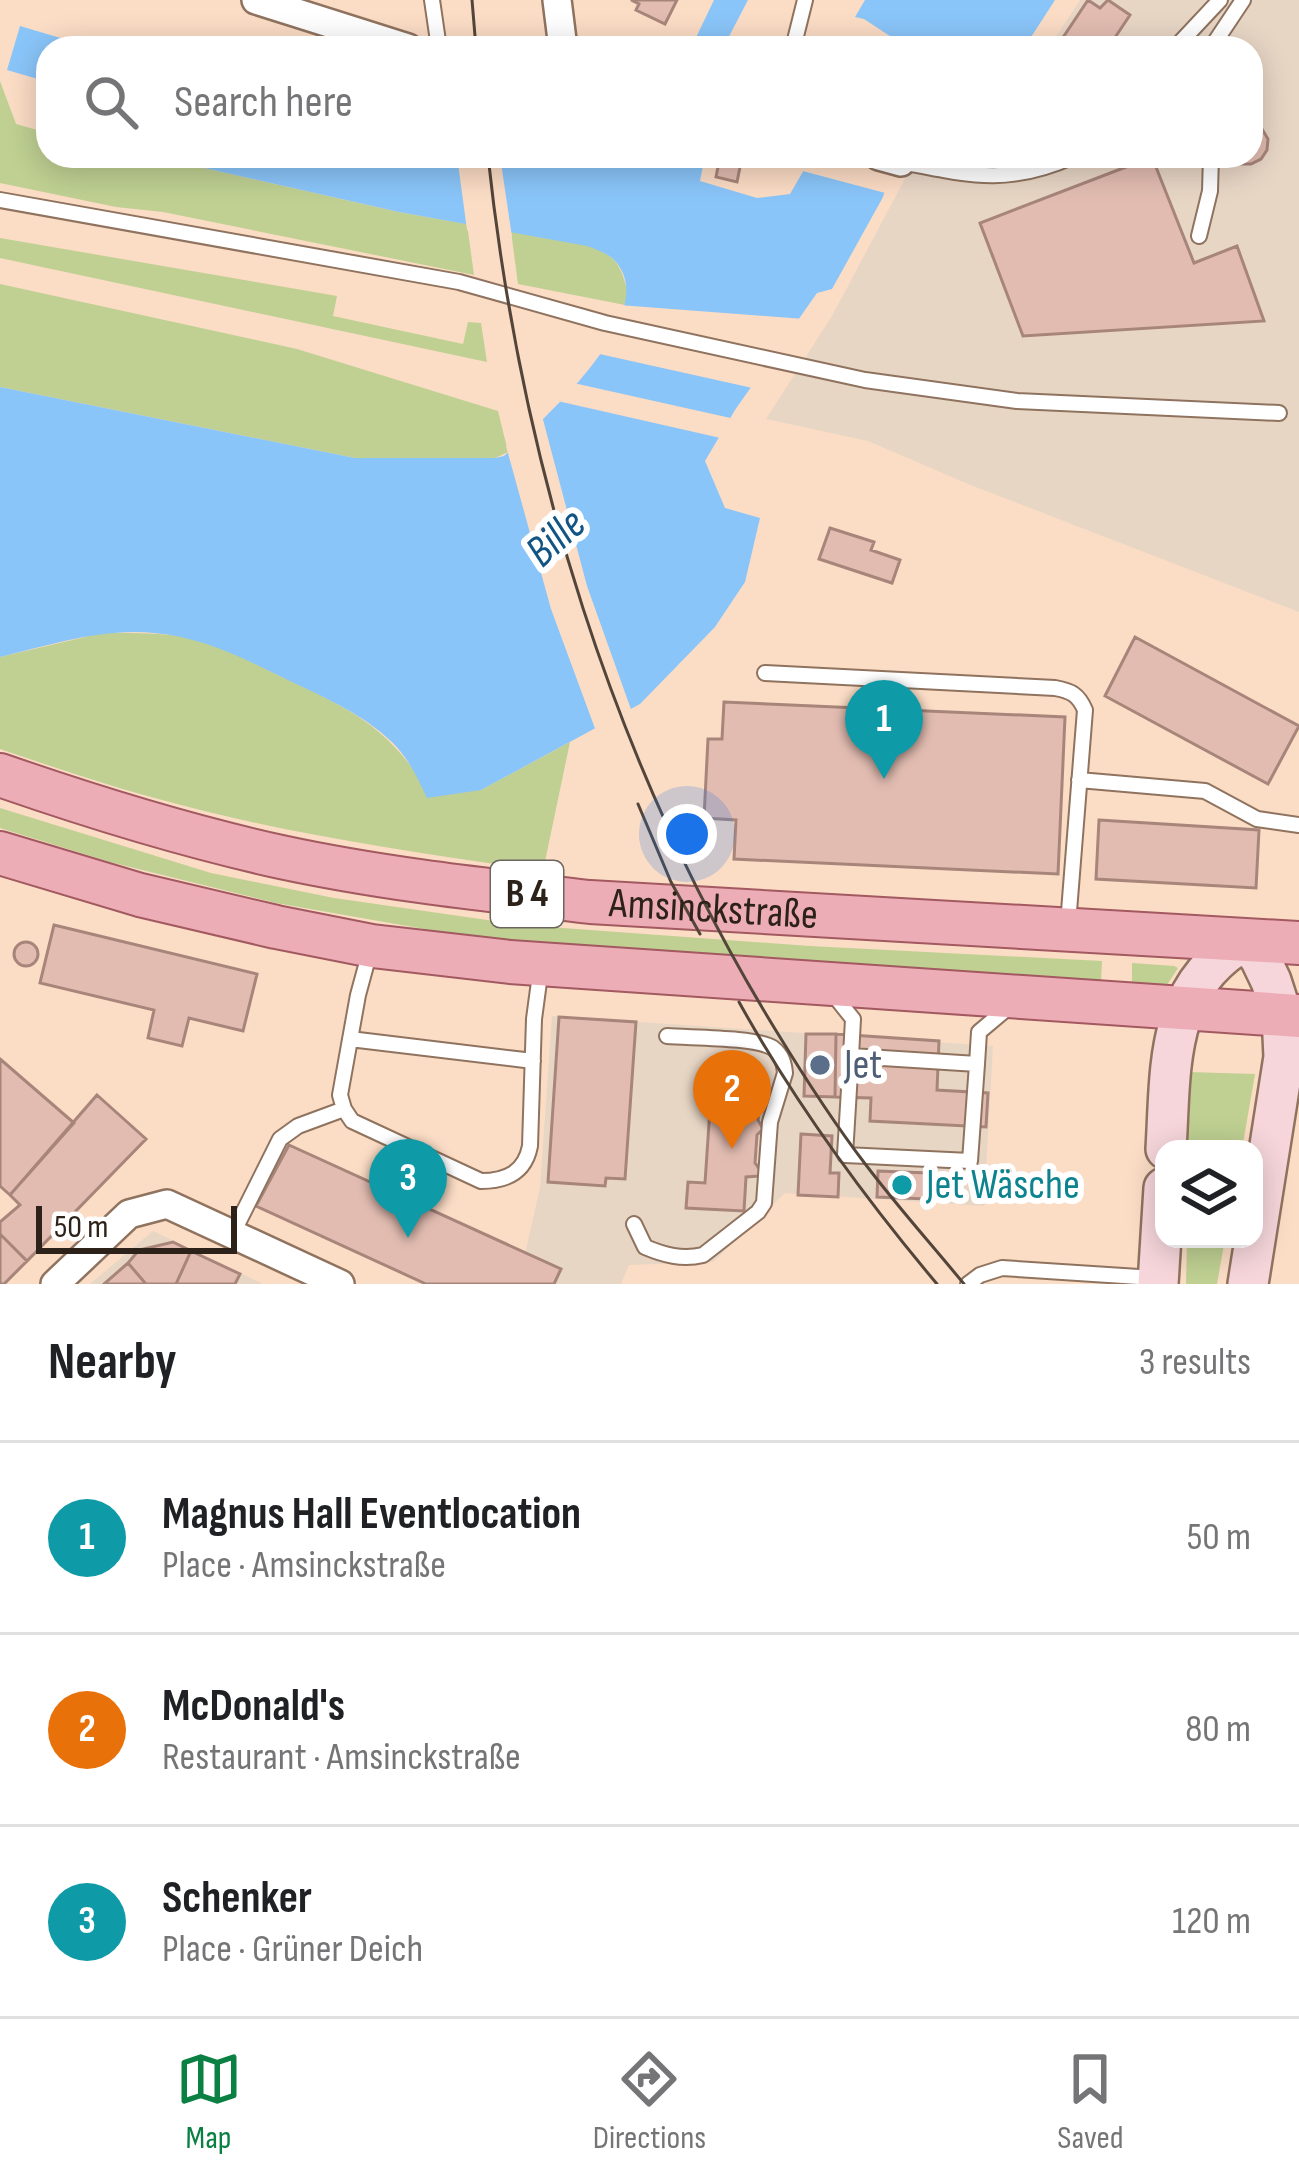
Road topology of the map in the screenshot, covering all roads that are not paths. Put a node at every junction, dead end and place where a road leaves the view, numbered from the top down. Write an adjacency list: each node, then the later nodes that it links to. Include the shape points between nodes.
1 (256, 0): 7 (street)
2 (432, 0): 8 (lane)
3 (556, 0): 9 (street)
4 (805, 0): 10 (lane)
5 (1220, 0): 11 (lane)
6 (1244, 0): 12 (lane)
7 (370, 36)
8 (437, 36)
9 (561, 36)
10 (796, 36)
11 (1186, 36)
12 (1219, 36)
13 (935, 168): 14 (lane, via 1000,177)
14 (1041, 168)
15 (1211, 168): 17 (lane)
16 (0, 200): 18 (lane, via 459,282 865,380 1017,400)
17 (1199, 236)
18 (1279, 413)
19 (765, 673): 21 (lane, via 1070,691 1085,710)
20 (0, 775): 24 (main road, Amsinckstraße / B 4, via 160,827 412,879 590,902)
21 (1079, 780): 22 (lane, via 1205,791 1256,819); 24 (lane)
22 (1299, 825)
23 (0, 853): 27 (main road, Amsinckstraße / B 4, via 140,895)
24 (1067, 929): 25 (main road, Amsinckstraße / B 4)
25 (1246, 940): 26 (main road, Amsinckstraße / B 4); 31 (main road, via 1222,953); 32 (main road)
26 (1299, 944)
27 (372, 946): 28 (main road, Amsinckstraße / B 4); 34 (lane)
28 (541, 964): 29 (main road, Amsinckstraße / B 4); 36 (lane)
29 (826, 986): 30 (main road, Amsinckstraße / B 4); 35 (lane, via 853,1019)
30 (1019, 999): 31 (main road, Amsinckstraße / B 4); 37 (lane, via 979,1032)
31 (1182, 1009): 32 (main road, Amsinckstraße / B 4); 39 (main road)
32 (1291, 1016): 47 (main road)
33 (667, 1036): 40 (lane, via 750,1041 779,1055 785,1073 770,1122 766,1192 758,1212 704,1256 645,1247)
34 (350, 1039): 36 (lane); 38 (lane)
35 (851, 1056): 37 (lane); 37 (lane, via 844,1155 970,1161)
36 (532, 1061): 38 (lane, via 527,1162 497,1181 352,1121)
37 (976, 1064)
38 (344, 1109): 41 (lane, via 280,1139)
39 (1167, 1140)
40 (634, 1224)
41 (233, 1233): 44 (street, via 167,1204 129,1214); 45 (street)
42 (1160, 1248): 43 (main road)
43 (1158, 1281): 46 (lane, via 1002,1268)
44 (55, 1284)
45 (340, 1284)
46 (968, 1284)
47 (1248, 1284)

